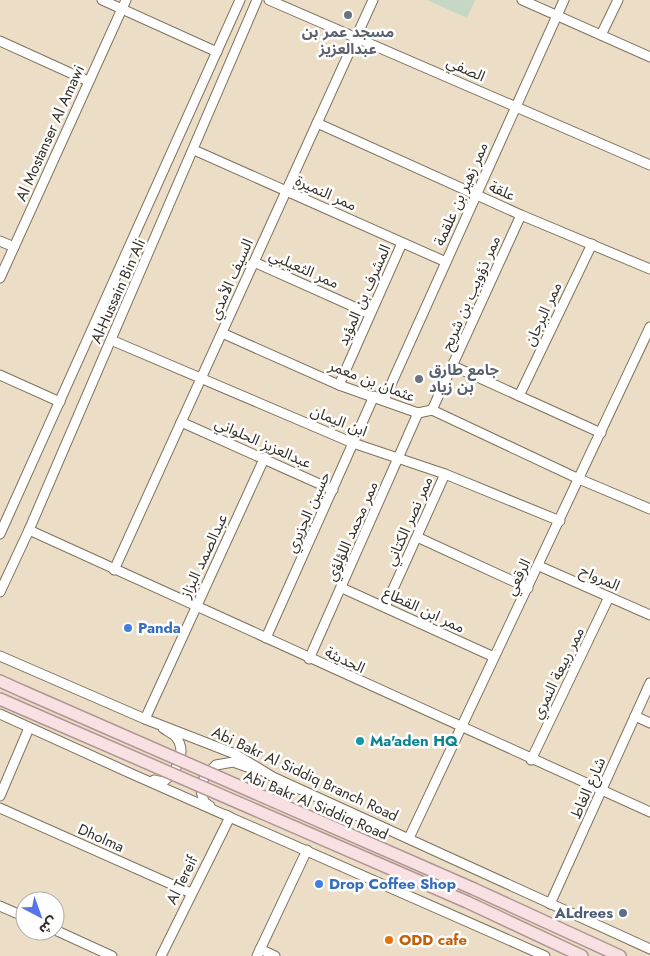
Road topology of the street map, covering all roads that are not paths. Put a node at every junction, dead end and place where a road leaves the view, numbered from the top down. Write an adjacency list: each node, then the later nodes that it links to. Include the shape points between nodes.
1 (102, 0): 9 (street)
2 (240, 0): 14 (street, Al-Hussain Bin Ali)
3 (257, 0): 19 (street, Al-Hussain Bin Ali)
4 (269, 0): 12 (street, الصفي)
5 (373, 0): 12 (street, السيف الأمدي)
6 (522, 0): 10 (street)
7 (564, 0): 10 (street, ممر زهير بن علقمة)
8 (618, 0): 11 (street)
9 (124, 4): 14 (street); 16 (street, Al Mostanser Al Amawi)
10 (557, 16): 11 (street); 17 (street, ممر زهير بن علقمة)
11 (601, 35): 15 (street)
12 (357, 36): 17 (street, الصفي); 18 (street, السيف الأمدي)
13 (0, 41): 16 (street)
14 (217, 52): 43 (street, Al-Hussain Bin Ali)
15 (650, 57)
16 (88, 81): 27 (street, Al Mostanser Al Amawi)
17 (516, 106): 20 (street, الصفي); 22 (street, ممر زهير بن علقمة)
18 (317, 123): 21 (street, السيف الأمدي); 22 (street, علقة)
19 (194, 150): 21 (street, ممر النميرة); 35 (street, Al-Hussain Bin Ali)
20 (650, 165)
21 (286, 191): 25 (street, ممر النميرة); 28 (street, السيف الأمدي)
22 (476, 194): 23 (street, علقة); 29 (street, ممر زهير بن علقمة)
23 (521, 215): 26 (street, علقة); 36 (street, ممر ذؤويب بن شريح)
24 (0, 240): 27 (street)
25 (402, 243): 29 (street, ممر النميرة); 32 (street, المشرف بن المؤيد)
26 (592, 244): 30 (street, علقة); 41 (street, ممر البرجان)
27 (14, 247): 31 (street, Al Mostanser Al Amawi)
28 (254, 262): 32 (street, ممر الثعيلبي); 34 (street, السيف الأمدي)
29 (446, 262): 42 (street, ممر زهير بن علقمة)
30 (650, 269)
31 (0, 278)
32 (370, 314): 39 (street, المشرف بن المؤيد)
33 (650, 329): 47 (street, الرقعي)
34 (222, 332): 38 (street, السيف الأمدي); 39 (street, عثمان بن معمر)
35 (111, 340): 38 (street, ابن اليمان); 56 (street, Al-Hussain Bin Ali)
36 (453, 366): 41 (street); 44 (street, ممر ذؤويب بن شريح)
37 (0, 375): 43 (street)
38 (201, 378): 46 (street, السيف الأمدي); 48 (street, ابن اليمان)
39 (339, 385): 40 (street, عثمان بن معمر)
40 (374, 396): 42 (street, عثمان بن معمر); 48 (street, حسين الجزيري)
41 (519, 396): 47 (street)
42 (384, 400): 45 (street, عثمان بن معمر)
43 (60, 402): 57 (street, Al-Hussain Bin Ali)
44 (432, 410): 45 (street, عثمان بن معمر); 52 (street, عثمان بن معمر)
45 (418, 413): 49 (street, ممر محمد اللؤلؤي)
46 (181, 422): 50 (street, عبدالعزيز الحلواني); 60 (street, السيف الأمدي)
47 (601, 433): 52 (street, الرقعي)
48 (353, 443): 49 (street, ابن اليمان); 53 (street, حسين الجزيري)
49 (399, 457): 51 (street, ابن اليمان); 61 (street, ممر محمد اللؤلؤي)
50 (264, 459): 53 (street, عبدالعزيز الحلواني); 65 (street, عبدالصمد البزاز)
51 (445, 474): 55 (street, ابن اليمان); 58 (street, ممر نصر الكتاني)
52 (579, 479): 54 (street, عثمان بن معمر); 55 (street, الرقعي)
53 (333, 490): 68 (street, حسين الجزيري)
54 (649, 505)
55 (560, 521): 59 (street, الرقعي)
56 (29, 530): 60 (street, الحديثة); 63 (street, Al-Hussain Bin Ali)
57 (0, 534)
58 (417, 538): 62 (street); 66 (street, ممر نصر الكتاني)
59 (539, 566): 62 (street, الرقعي); 64 (street, المرواح)
60 (114, 570): 65 (street, الحديثة)
61 (342, 588): 66 (street, ممر ابن القطاع); 71 (street, ممر محمد اللؤلؤي)
62 (528, 588): 70 (street, الرقعي)
63 (0, 592)
64 (609, 597): 67 (street, المرواح); 82 (street, ممر ربيعة النمري)
65 (196, 607): 68 (street, الحديثة); 77 (street, عبدالصمد البزاز)
66 (385, 607): 70 (street, ممر ابن القطاع)
67 (650, 615)
68 (266, 638): 71 (street, الحديثة)
69 (0, 656): 77 (street, Abi Bakr Al Siddiq Branch Road)
70 (494, 657): 81 (street, الرقعي)
71 (309, 659): 81 (street, الحديثة)
72 (0, 681): 105 (main road, Abi Bakr Al Siddiq Road, bridge)
73 (650, 683): 76 (street, شارع الغاط)
74 (0, 699): 104 (main road, Abi Bakr Al Siddiq Road, bridge, via 467,902)
75 (0, 714): 80 (street)
76 (635, 716): 79 (street); 85 (street, شارع الغاط)
77 (145, 718): 78 (street, Abi Bakr Al Siddiq Branch Road)
78 (154, 721): 83 (street, via 176,738 181,751 178,764 173,774 163,782); 84 (street, Abi Bakr Al Siddiq Branch Road, via 235,754)
79 (650, 723)
80 (29, 728): 83 (street); 86 (street)
81 (461, 728): 82 (street, الحديثة); 90 (street, الرقعي)
82 (531, 760): 85 (street, الحديثة)
83 (132, 774): 89 (street)
84 (274, 777): 89 (street, via 233,762 216,765 204,776 200,787 204,802); 90 (street, Abi Bakr Al Siddiq Branch Road)
85 (602, 790): 88 (street, الحديثة); 93 (street, شارع الغاط)
86 (0, 796)
87 (0, 808): 92 (street, Dholma)
88 (650, 812)
89 (230, 817): 91 (street); 92 (street, Al Tereif)
90 (409, 838): 93 (street, Abi Bakr Al Siddiq Branch Road)
91 (307, 850): 99 (street); 103 (street)
92 (191, 893): 101 (street, Al Tereif)
93 (550, 904): 97 (street, Abi Bakr Al Siddiq Branch Road)
94 (0, 906): 95 (street)
95 (15, 913)
96 (65, 936): 98 (street)
97 (650, 950)
98 (91, 952): 100 (street)
99 (258, 952): 102 (street)
100 (112, 956)
101 (161, 956)
102 (275, 956)
103 (544, 956)
104 (582, 956)
105 (620, 956)

